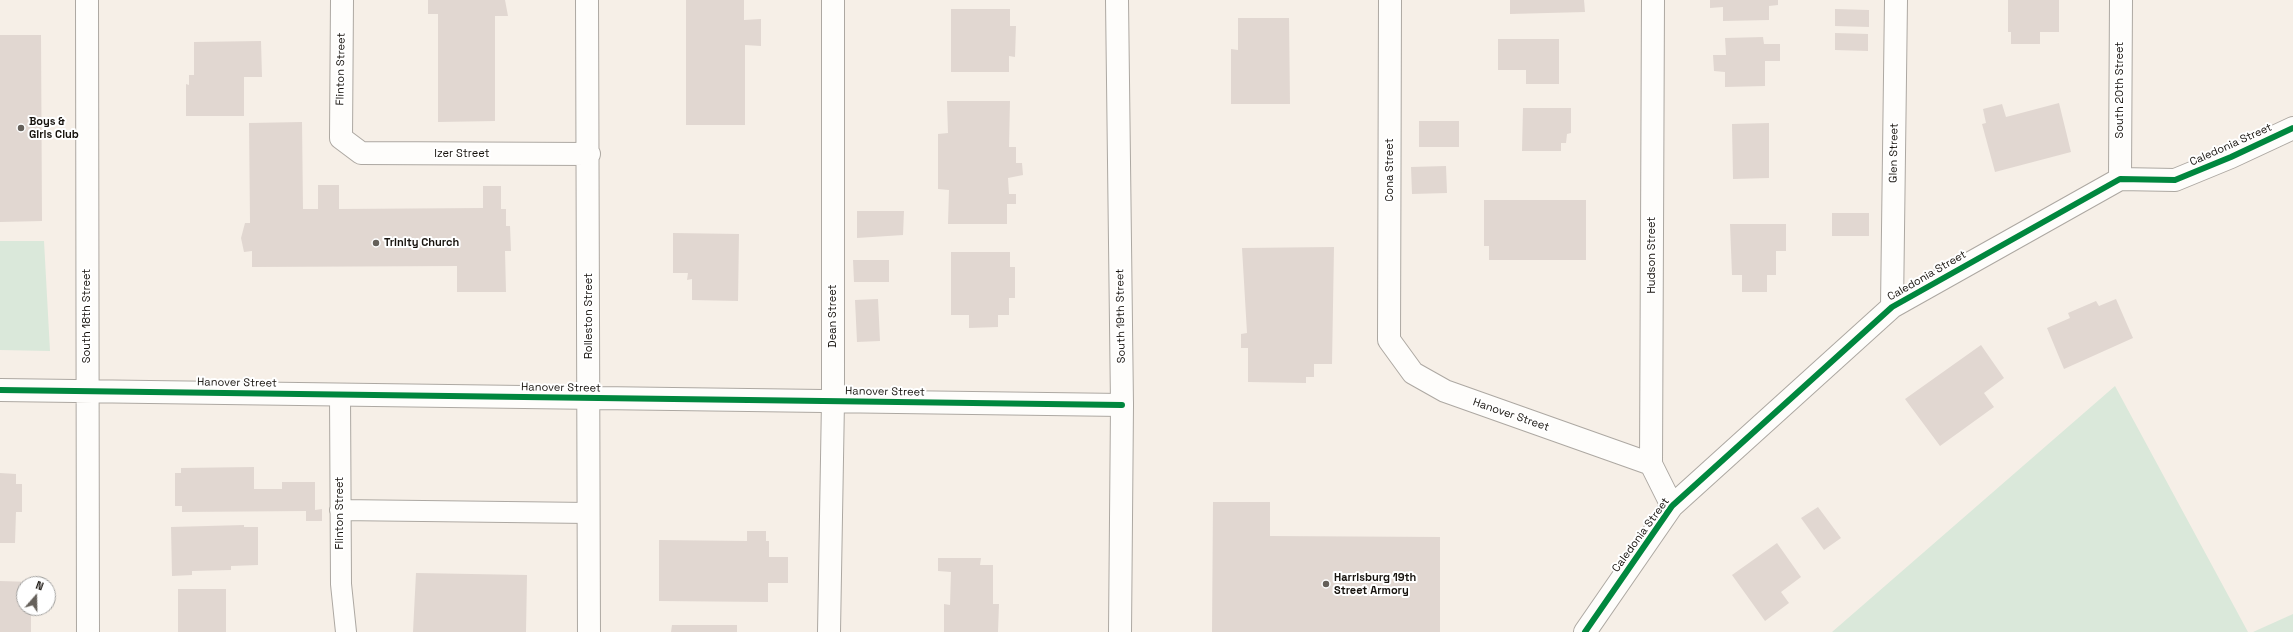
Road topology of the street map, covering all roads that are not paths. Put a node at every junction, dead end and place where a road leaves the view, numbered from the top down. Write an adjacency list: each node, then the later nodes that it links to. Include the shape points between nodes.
1 (87, 0): 17 (street, South 18th Street)
2 (342, 0): 11 (street, Flinton Street)
3 (587, 0): 12 (street, Rolleston Street)
4 (833, 0): 20 (street, Dean Street)
5 (1117, 0): 21 (street, South 19th Street)
6 (1390, 0): 15 (street, Cona Street)
7 (1653, 0): 22 (street, Hudson Street)
8 (1896, 0): 14 (street, Glen Street)
9 (2121, 0): 13 (street, South 20th Street)
10 (2293, 128): 13 (street, Caledonia Street, via 2175,180)
11 (341, 138): 12 (street, Izer Street, via 361,153)
12 (589, 154): 19 (street, Rolleston Street)
13 (2120, 180): 14 (street, Caledonia Street)
14 (1892, 307): 23 (street, Caledonia Street)
15 (1390, 340): 22 (street, Hanover Street, via 1413,373 1445,391)
16 (0, 390): 17 (street, Hanover Street)
17 (87, 391): 18 (street, Hanover Street); 26 (street, South 18th Street)
18 (340, 394): 19 (street, Hanover Street); 24 (lane, Flinton Street)
19 (589, 398): 20 (street, Hanover Street); 25 (street, Rolleston Street)
20 (832, 401): 21 (street, Hanover Street); 29 (street, Dean Street)
21 (1122, 405): 30 (street, South 19th Street)
22 (1651, 464): 23 (street, Hudson Street)
23 (1672, 506): 31 (street, Caledonia Street)
24 (340, 510): 25 (lane); 27 (lane, Flinton Street, via 341,584)
25 (589, 514): 28 (street, Rolleston Street)
26 (88, 632)
27 (346, 632)
28 (589, 632)
29 (829, 632)
30 (1120, 632)
31 (1585, 632)

